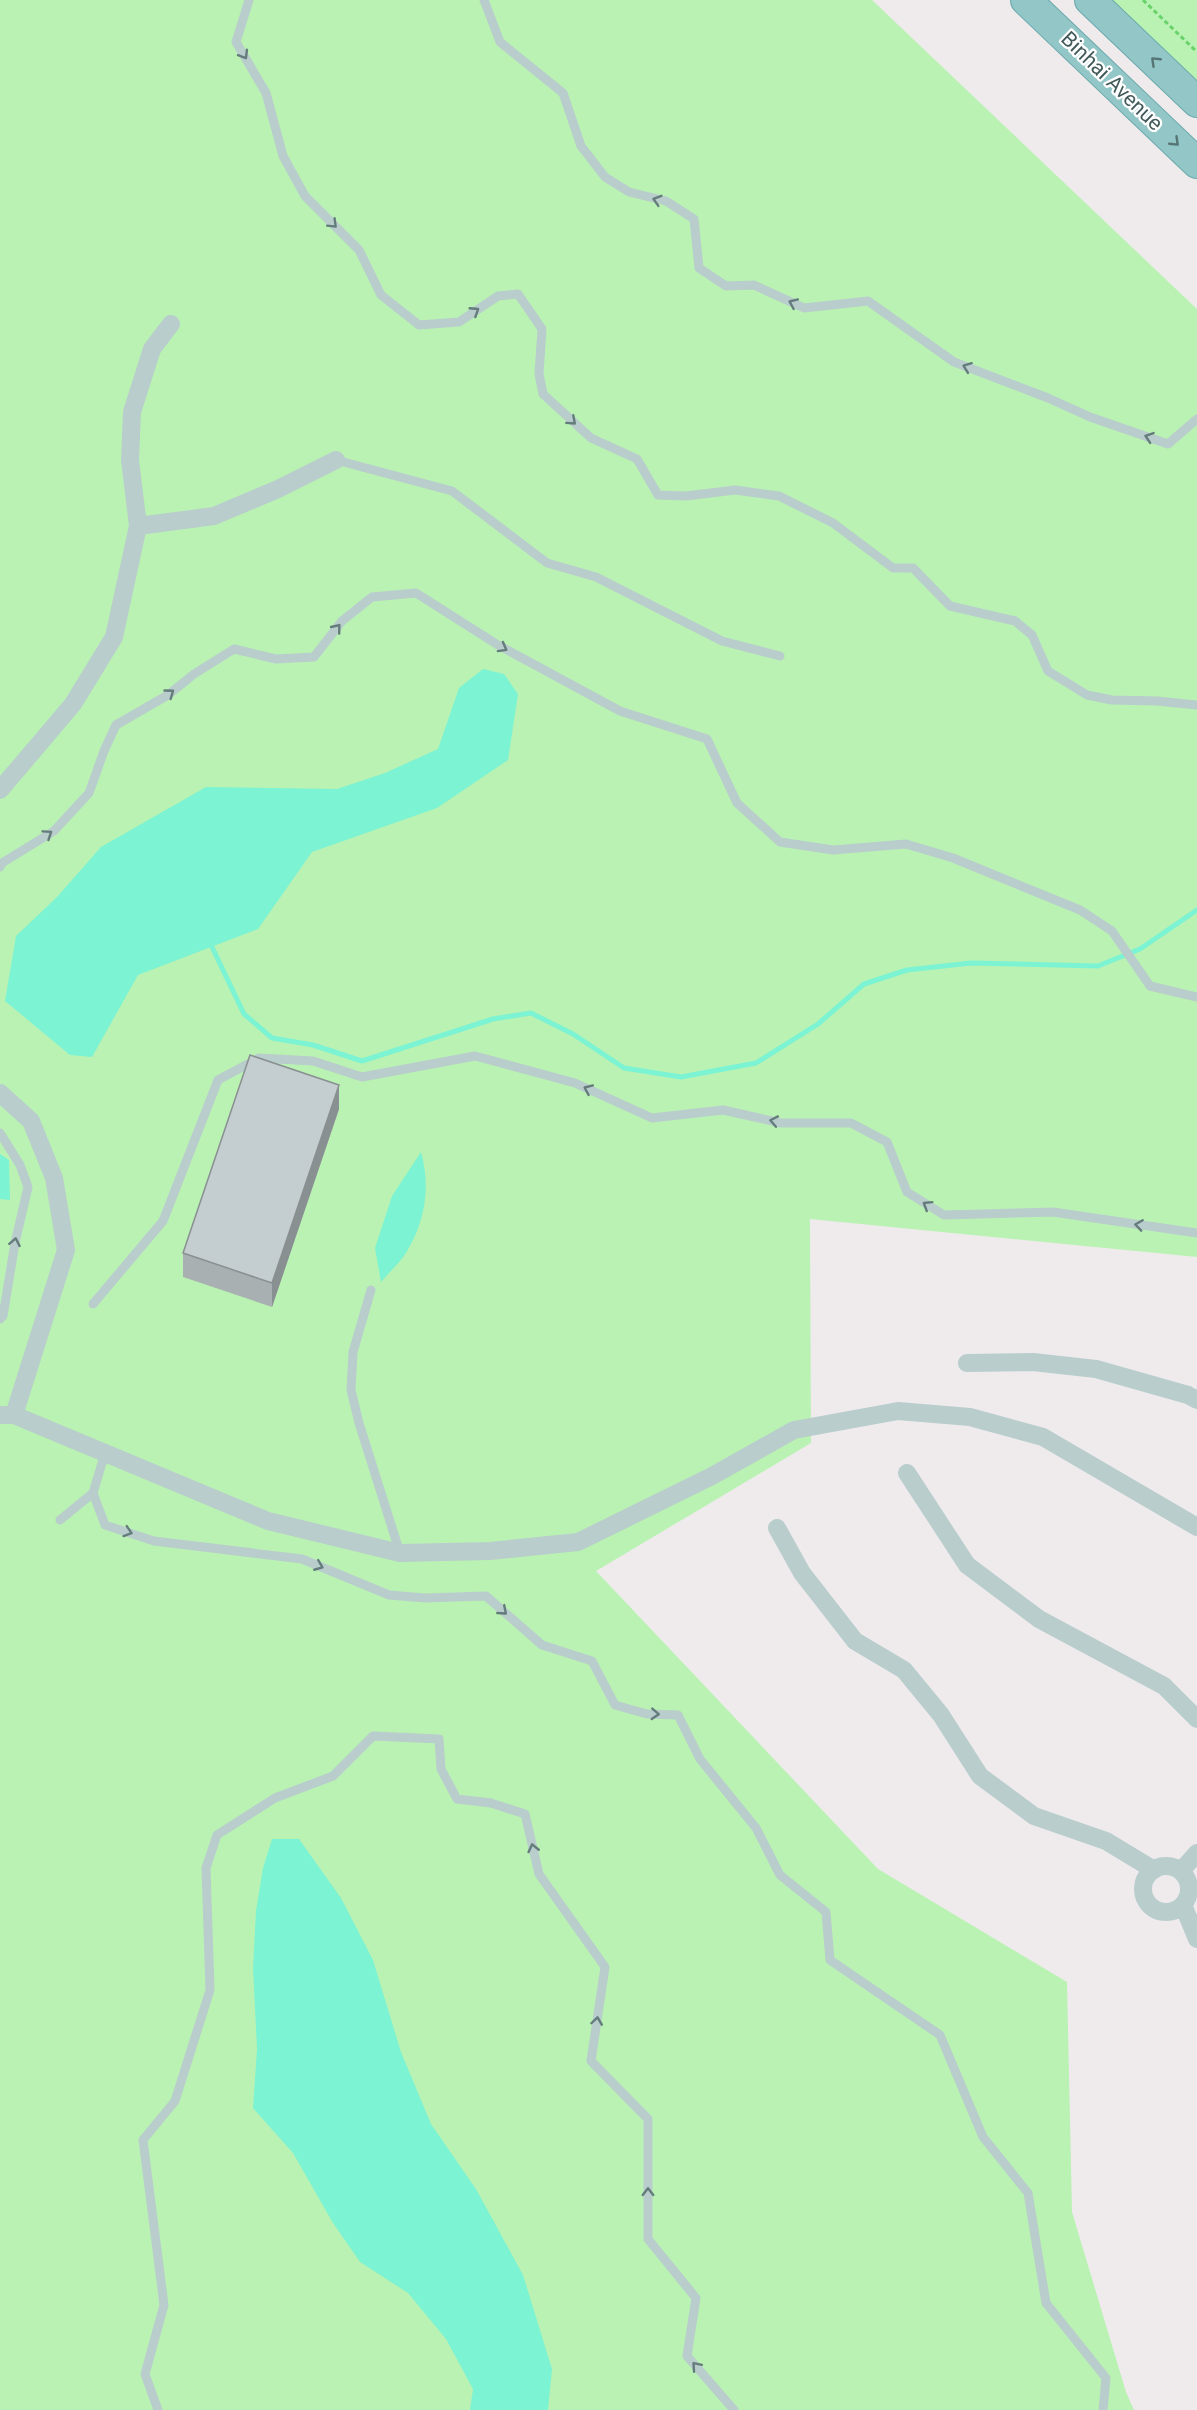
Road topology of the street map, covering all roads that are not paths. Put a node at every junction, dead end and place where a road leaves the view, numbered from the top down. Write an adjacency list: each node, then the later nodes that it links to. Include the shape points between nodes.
1 (249, 0): 12 (lane, one-way to 12, via 236,42 267,93 283,156 305,196 359,250 381,295 419,325 459,322 498,296 518,294 542,329 539,374 543,394 591,438 637,459 658,495 686,496 735,489 778,496 833,523 893,568 913,568 950,606 1015,621 1032,635 1048,671 1087,695)
2 (484, 0): 8 (lane, one-way to 2, via 1168,444 954,362 868,301 804,308 754,285 726,286 699,268 694,219 666,201 629,192 605,177 582,146 563,93 500,42)
3 (1026, 0): 6 (highway, Binhai Avenue, one-way to 6)
4 (1090, 0): 5 (highway, Binhai Avenue, one-way to 4)
5 (1197, 102)
6 (1197, 163)
7 (171, 324): 10 (street, via 152,348 132,412 130,460)
8 (1197, 419)
9 (336, 460): 10 (street, via 214,516); 11 (lane, via 452,491 547,563 596,577 722,641)
10 (138, 526): 13 (street, via 114,637 73,704)
11 (780, 656)
12 (1197, 705)
13 (0, 790)
14 (0, 867): 15 (lane, one-way to 15, via 54,831 89,793 116,725 234,649 276,659 314,657 342,621 372,597 416,593 498,645 620,711 707,739 737,803 780,842 833,850 906,844 953,858 1080,910 1112,931 1150,986)
15 (1197, 997)
16 (0, 1093): 24 (street, via 31,1121 54,1178 66,1250)
17 (0, 1133): 21 (lane, one-way to 17, via 27,1187 20,1165)
18 (1197, 1233): 20 (lane, one-way to 20, via 1053,1212 944,1215 907,1192 887,1142 851,1123 781,1123 723,1110 652,1118 575,1083 475,1056 362,1077 313,1061 258,1058 218,1080 163,1221)
19 (371, 1290): 31 (lane, via 353,1352 351,1390)
20 (93, 1304)
21 (0, 1319)
22 (967, 1363): 23 (street, via 1033,1362 1096,1369)
23 (1197, 1400)
24 (7, 1415): 25 (street)
25 (105, 1453): 27 (lane); 31 (street, via 268,1521)
26 (907, 1473): 32 (street, via 967,1565 1039,1619 1164,1686)
27 (93, 1493): 28 (lane); 40 (lane, one-way to 40, via 105,1525 154,1541 302,1559 389,1595 486,1596 542,1645 592,1662 615,1705 647,1714 678,1715 700,1759 756,1828 780,1875 826,1912 830,1960 940,2036 983,2137 1028,2193 1046,2303 1106,2378)
28 (60, 1520)
29 (1197, 1527): 31 (street, via 1043,1437 970,1417 898,1411 794,1430 712,1476 578,1542 490,1551)
30 (777, 1528): 34 (street, via 802,1574 855,1641 904,1670 941,1715 980,1776 1034,1816 1106,1841)
31 (400, 1553)
32 (1197, 1719)
33 (1197, 1853): 35 (street)
34 (1154, 1870): 35 (street, via 1168,1866); 36 (street, via 1144,1881 1148,1904 1169,1912)
35 (1181, 1871): 36 (street, via 1189,1892)
36 (1183, 1905): 37 (street)
37 (1197, 1939)
38 (158, 2410): 39 (lane, one-way to 38, via 687,2356 696,2298 648,2239 648,2119 591,2061 605,1967 539,1874 525,1814 491,1803 457,1799 441,1769 439,1739 373,1736 333,1776 275,1798 217,1835 206,1868 210,1990 175,2102 143,2140 164,2305 145,2374)
39 (734, 2410)
40 (1103, 2410)

